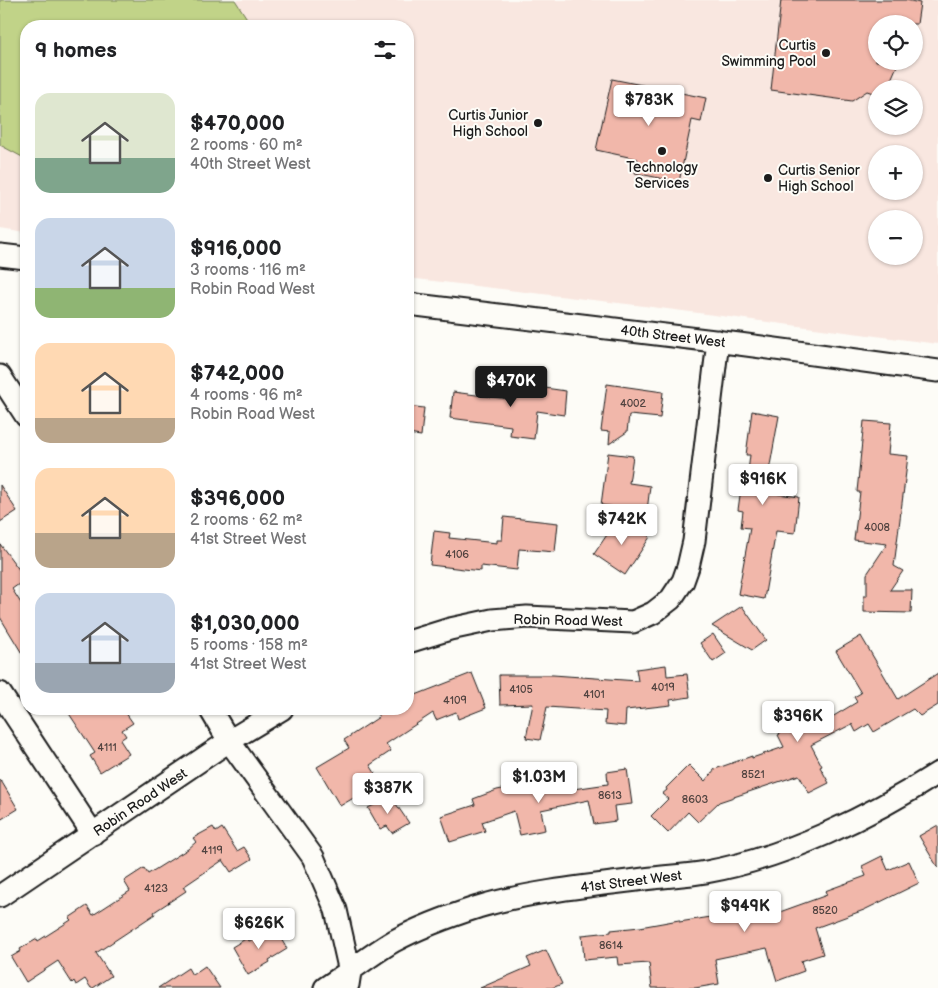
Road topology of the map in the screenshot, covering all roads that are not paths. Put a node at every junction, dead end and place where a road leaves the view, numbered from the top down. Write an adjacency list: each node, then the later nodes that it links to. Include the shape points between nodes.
1 (0, 255): 2 (street)
2 (20, 257)
3 (414, 305): 4 (street, 40th Street West)
4 (718, 341): 5 (street, 40th Street West); 8 (street, Robin Road West, via 694,541 684,581 671,599 653,613 633,622 492,620)
5 (938, 371)
6 (0, 376): 7 (street)
7 (20, 407)
8 (414, 640)
9 (0, 693): 14 (street)
10 (214, 715): 12 (street)
11 (272, 715): 12 (street, Robin Road West)
12 (230, 741): 14 (street, Robin Road West); 16 (street, via 312,857 336,910)
13 (938, 773): 16 (street, 41st Street West, via 898,798 813,840 774,854 706,872 595,885 478,907 393,942)
14 (93, 834): 15 (street, Robin Road West)
15 (0, 896)
16 (349, 980): 17 (street, 41st Street West)
17 (325, 988)

